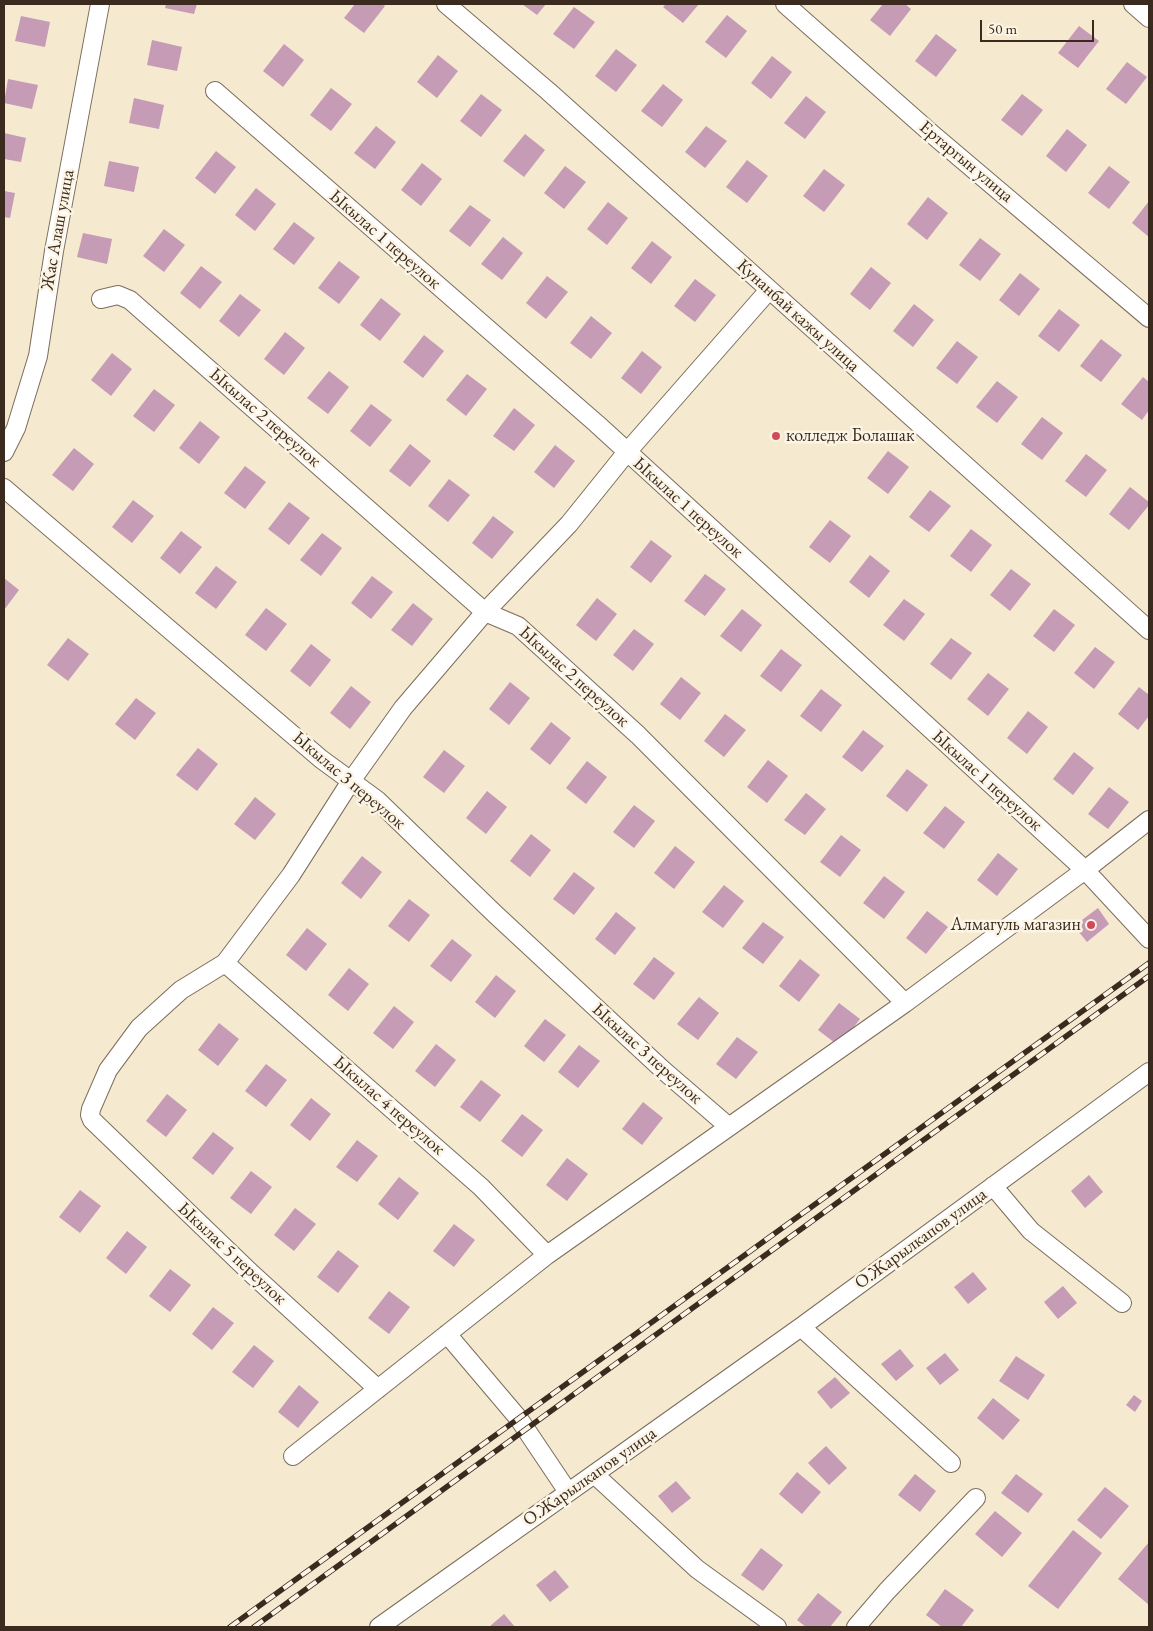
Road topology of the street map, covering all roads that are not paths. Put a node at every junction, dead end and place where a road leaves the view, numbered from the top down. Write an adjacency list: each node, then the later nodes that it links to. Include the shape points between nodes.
1 (100, 4): 10 (street, Жас Алаш улица, via 38,356 16,428)
2 (446, 4): 7 (street, Кунанбай кажы улица)
3 (785, 4): 9 (street, Ертаргын улица)
4 (1133, 4): 5 (street)
5 (1149, 18)
6 (215, 91): 11 (street, Ыкылас 1 переулок)
7 (769, 290): 11 (street); 14 (street, Кунанбай кажы улица)
8 (101, 299): 13 (street, Ыкылас 2 переулок, via 118,296 130,300)
9 (1149, 318)
10 (4, 452)
11 (627, 452): 13 (street, via 569,524); 17 (street, Ыкылас 1 переулок)
12 (4, 488): 15 (street, Ыкылас 3 переулок)
13 (485, 612): 15 (street, via 403,708); 20 (street, Ыкылас 2 переулок, via 518,626 638,735)
14 (1149, 630)
15 (351, 782): 19 (street, via 292,875); 22 (street, Ыкылас 3 переулок, via 377,800 494,914)
16 (1149, 820): 17 (street)
17 (1085, 870): 18 (street, Ыкылас 1 переулок); 20 (street)
18 (1149, 939)
19 (225, 963): 24 (street, Ыкылас 4 переулок, via 480,1187); 28 (street, Ыкылас 5 переулок, via 181,990 139,1028 108,1070 90,1115 252,1274)
20 (905, 1003): 22 (street)
21 (1149, 1072): 23 (street, О.Жарылкапов улица)
22 (728, 1126): 24 (street)
23 (993, 1186): 25 (street, О.Жарылкапов улица, via 1031,1230); 26 (street, О.Жарылкапов улица)
24 (547, 1255): 27 (street)
25 (1122, 1303)
26 (801, 1327): 30 (street); 31 (street, О.Жарылкапов улица)
27 (447, 1334): 28 (street); 32 (street, via 519,1420)
28 (378, 1389): 29 (street)
29 (294, 1456)
30 (951, 1463)
31 (594, 1474): 32 (street, О.Жарылкапов улица); 35 (street, via 697,1569)
32 (568, 1492): 34 (street, О.Жарылкапов улица)
33 (976, 1498): 36 (street)
34 (379, 1627)
35 (777, 1627)
36 (856, 1627)

